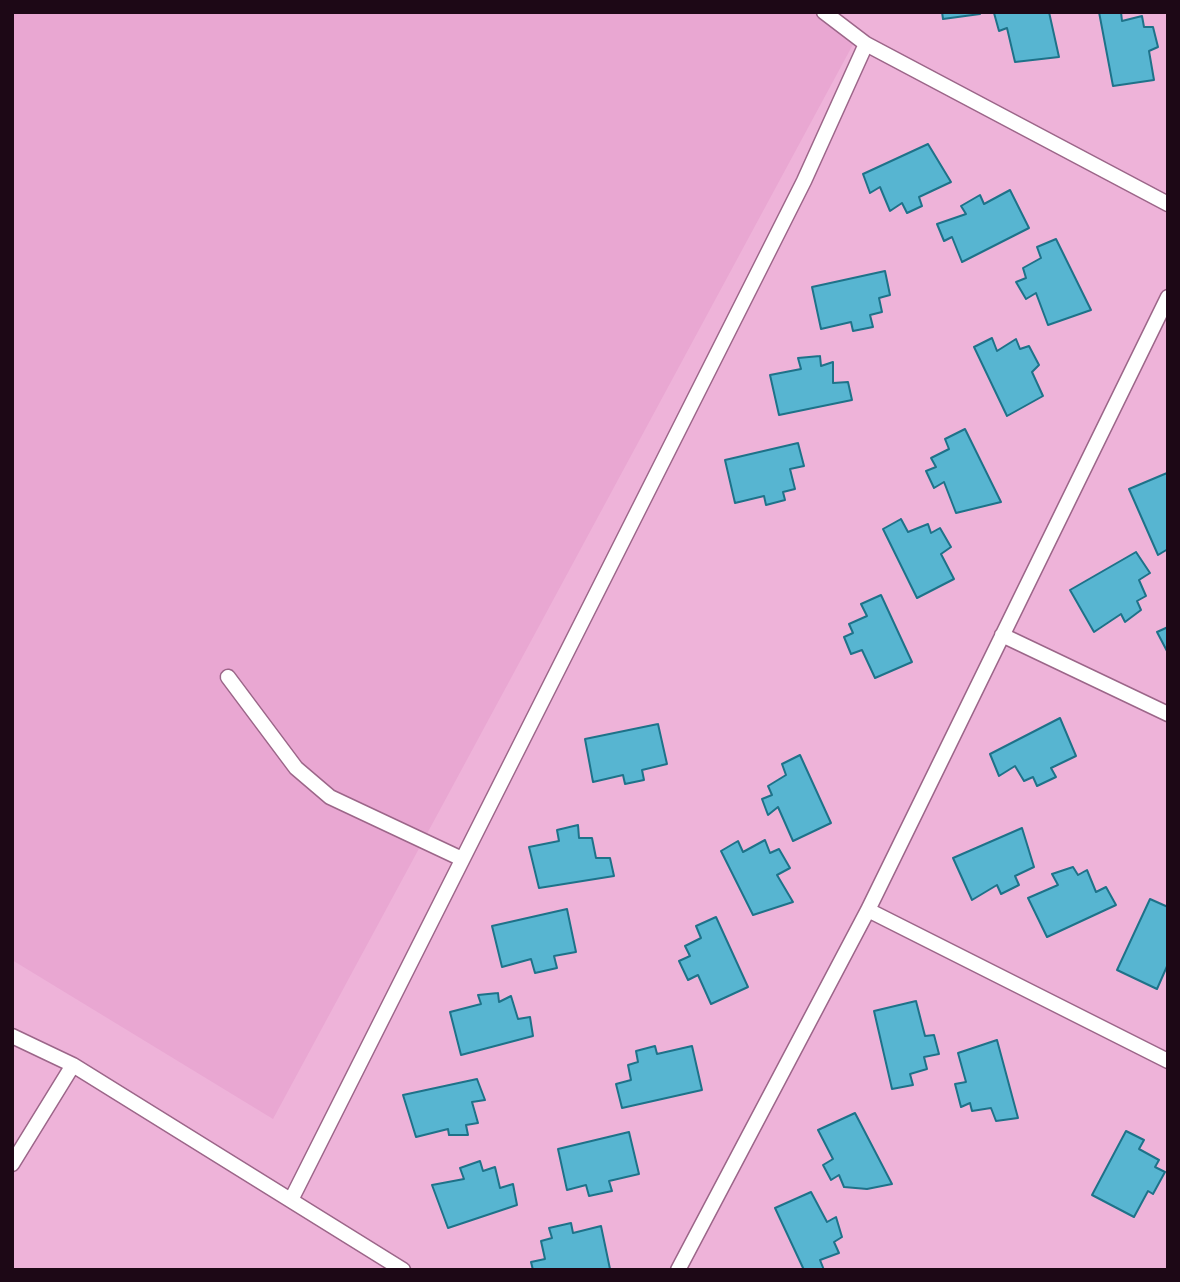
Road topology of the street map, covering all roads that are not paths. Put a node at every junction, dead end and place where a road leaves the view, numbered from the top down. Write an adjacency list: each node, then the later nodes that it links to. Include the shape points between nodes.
1 (824, 12): 2 (lane)
2 (866, 44): 3 (lane); 8 (lane, via 798,193)
3 (1168, 205)
4 (1168, 297): 5 (lane)
5 (1002, 635): 7 (lane); 9 (lane)
6 (228, 677): 8 (lane, via 296,768 330,797)
7 (1168, 715)
8 (462, 859): 14 (lane)
9 (867, 910): 11 (lane); 16 (lane)
10 (12, 1036): 12 (lane)
11 (1168, 1061)
12 (73, 1065): 13 (lane); 14 (lane)
13 (12, 1164)
14 (291, 1200): 15 (lane)
15 (403, 1270)
16 (678, 1270)

